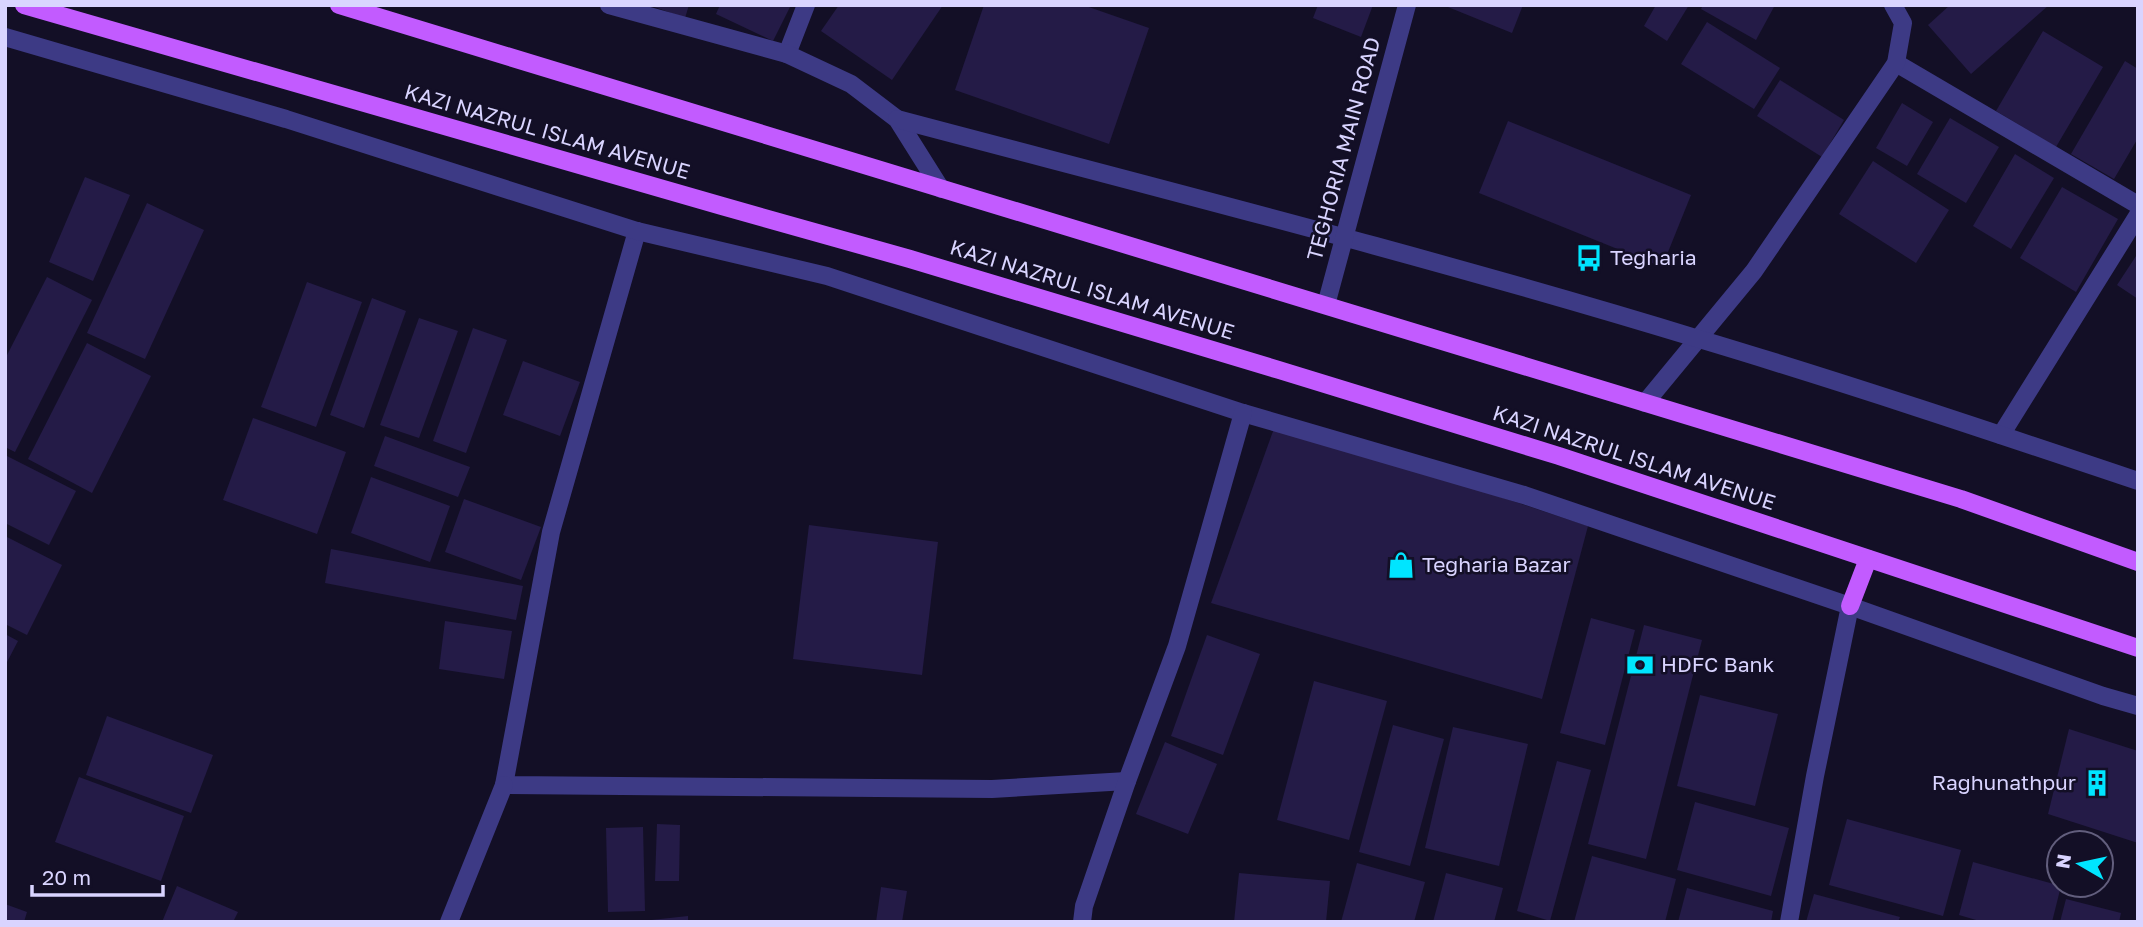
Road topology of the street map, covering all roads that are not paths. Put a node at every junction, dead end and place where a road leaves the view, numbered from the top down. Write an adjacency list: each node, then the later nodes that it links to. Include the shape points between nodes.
1 (24, 5): 22 (main road, KAZI NAZRUL ISLAM AVENUE, via 910,259 1559,456)
2 (339, 5): 11 (main road)
3 (609, 5): 8 (street)
4 (806, 5): 8 (street)
5 (1407, 5): 15 (street, TEGHORIA MAIN ROAD)
6 (1893, 5): 9 (street, via 1903,23)
7 (5, 37): 14 (street, via 286,119)
8 (787, 54): 10 (street, via 851,84)
9 (1896, 63): 12 (street); 17 (street, via 1754,271)
10 (897, 119): 11 (street); 15 (street)
11 (941, 189): 16 (main road)
12 (2138, 205)
13 (2138, 215): 20 (street)
14 (637, 230): 19 (street, via 827,276); 28 (street, via 551,532)
15 (1343, 237): 16 (street, TEGHORIA MAIN ROAD); 17 (street)
16 (1326, 305): 18 (main road)
17 (1699, 339): 18 (street); 20 (street)
18 (1645, 403): 23 (main road, via 1961,499)
19 (1243, 412): 24 (street, via 1524,495); 27 (street, via 1177,646)
20 (2001, 435): 21 (street)
21 (2138, 481)
22 (1868, 559): 24 (main road); 25 (main road, KAZI NAZRUL ISLAM AVENUE)
23 (2138, 562)
24 (1850, 606): 26 (street); 31 (street)
25 (2138, 648)
26 (2138, 706)
27 (1127, 781): 28 (street, via 992,789); 30 (street)
28 (504, 785): 29 (street)
29 (449, 922)
30 (1082, 922)
31 (1789, 922)

